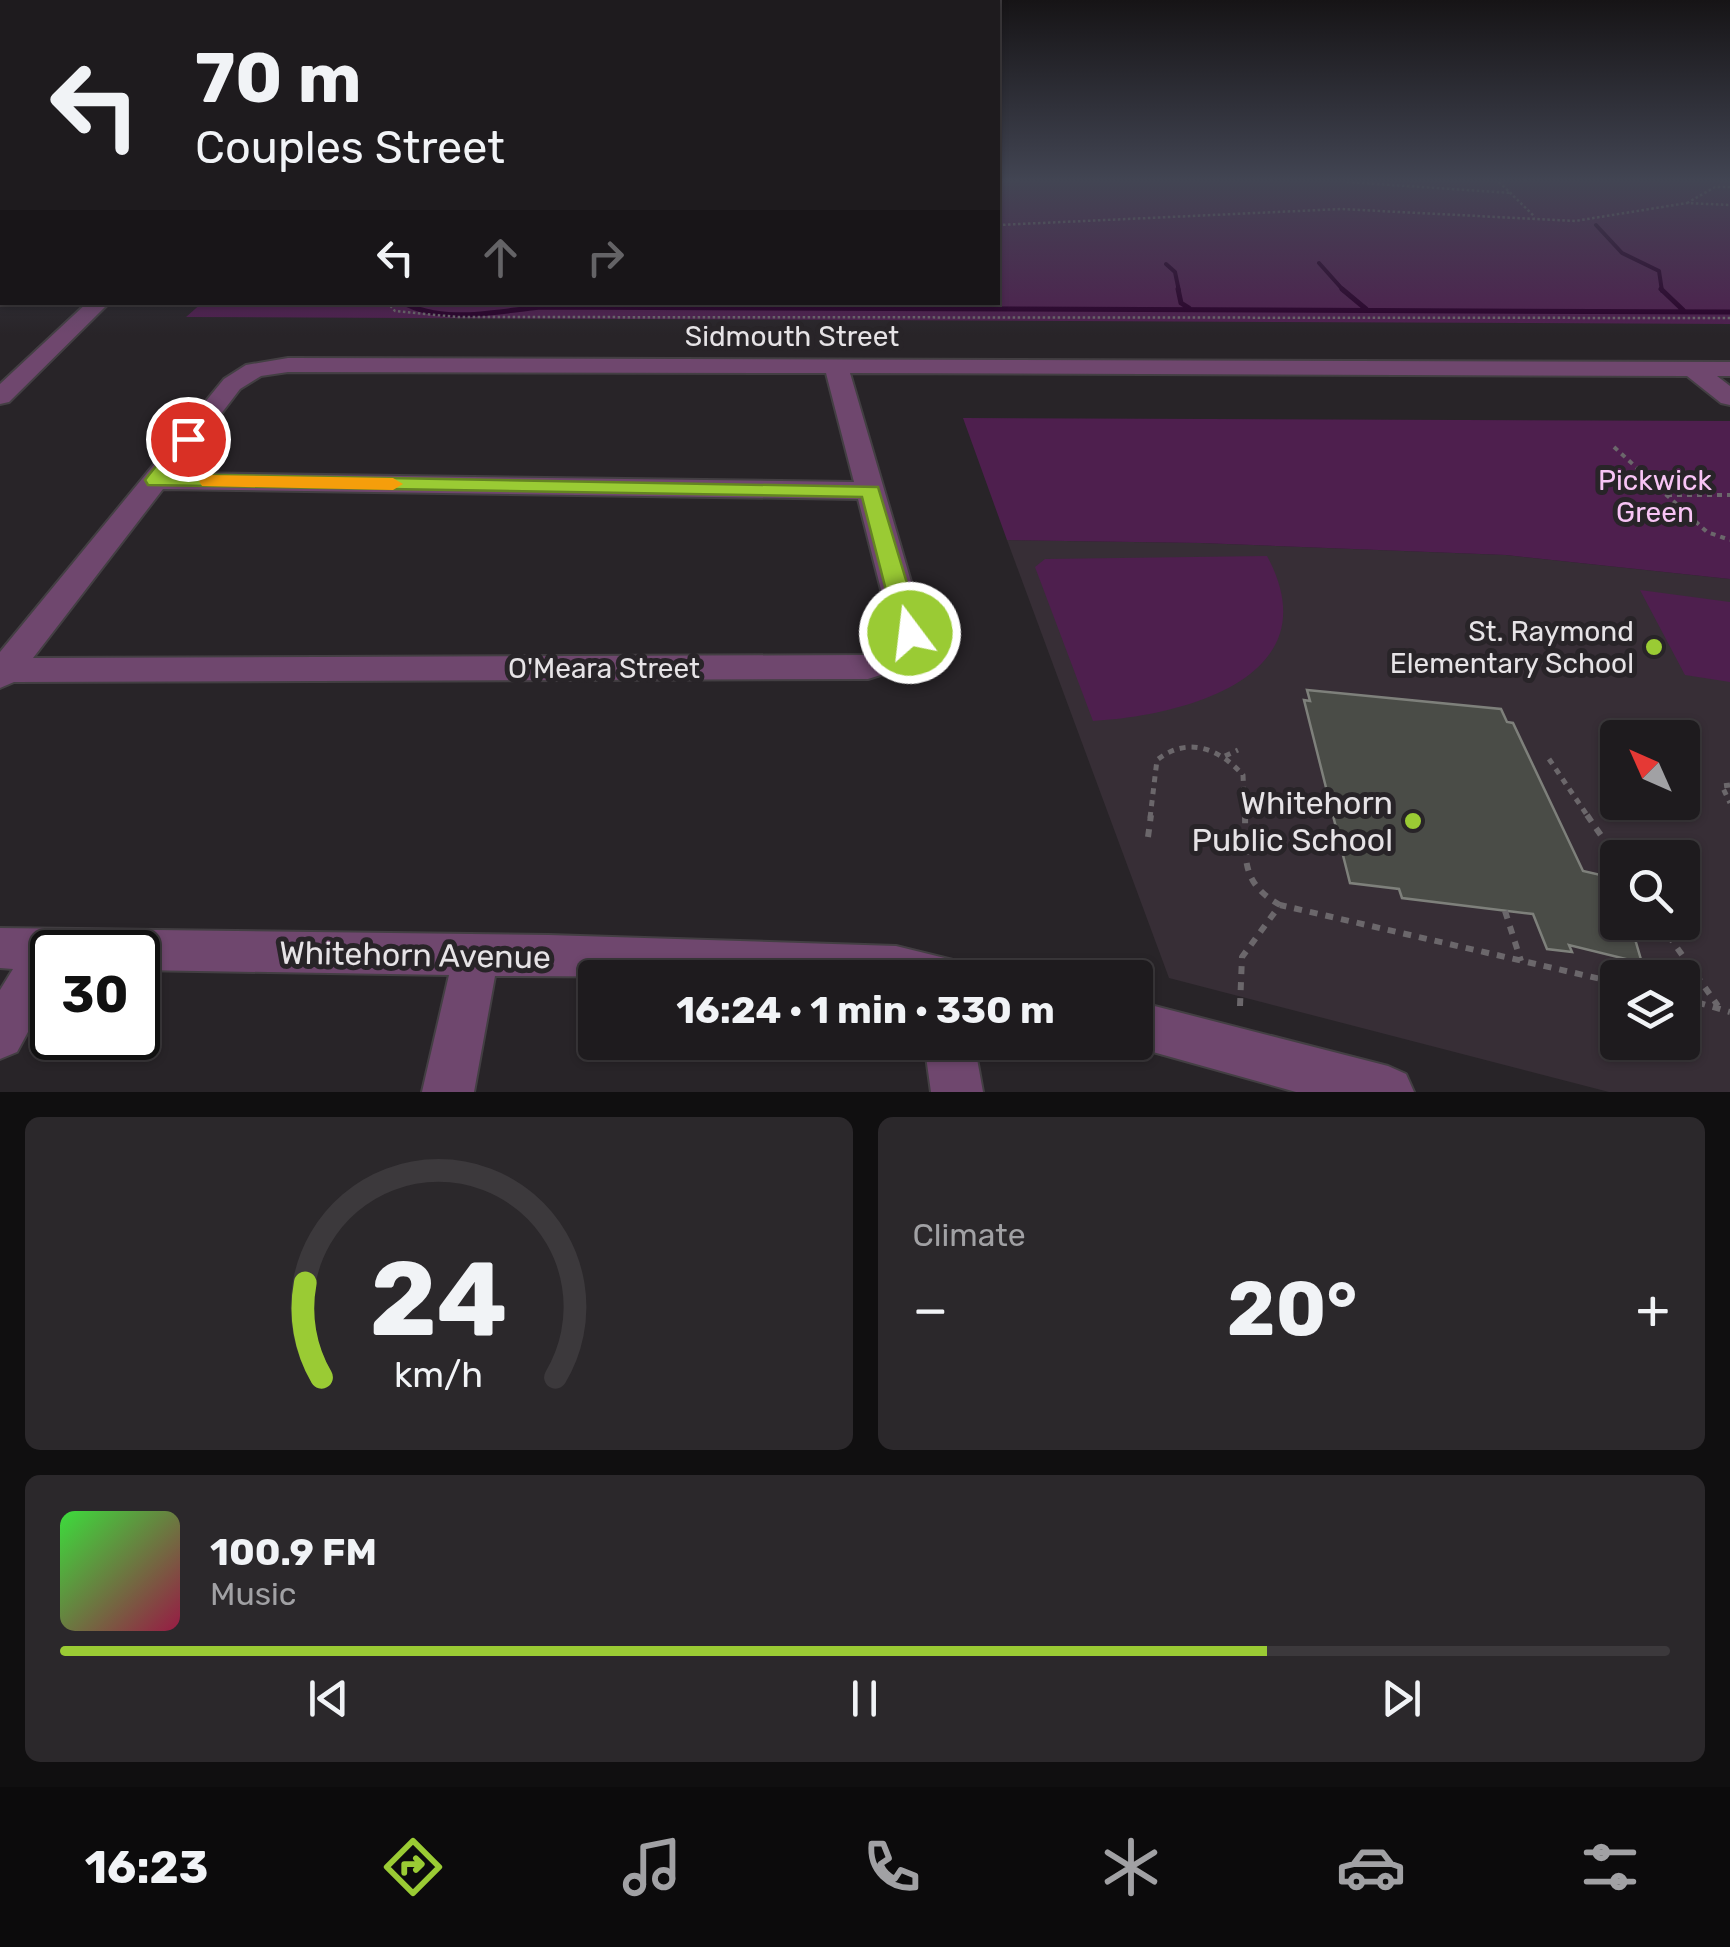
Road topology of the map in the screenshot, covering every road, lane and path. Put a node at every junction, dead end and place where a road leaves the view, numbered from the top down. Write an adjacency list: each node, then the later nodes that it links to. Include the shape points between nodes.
1 (97, 305): 7 (street)
2 (390, 305): 3 (path, via 457,317)
3 (1730, 318)
4 (836, 366): 5 (street, Sidmouth Street); 10 (street, Sidmouth Street, via 288,364 254,370 232,384); 11 (street, O'Meara Street)
5 (1693, 369): 6 (street, Sidmouth Street); 8 (street)
6 (1730, 369)
7 (0, 397)
8 (1730, 398)
9 (1614, 447): 13 (path)
10 (155, 480): 11 (street); 15 (street, Sidmouth Street)
11 (871, 491): 15 (street, O'Meara Street, via 910,633 896,658 868,667)
12 (1730, 495): 13 (path)
13 (1667, 496): 14 (path, via 1706,532)
14 (1730, 540)
15 (3, 673)
16 (1238, 750): 17 (path)
17 (1226, 756): 21 (path, via 1186,746 1157,760); 23 (path, via 1243,775 1246,876)
18 (1549, 759): 22 (path)
19 (1730, 785): 20 (path, via 1722,786)
20 (1730, 802)
21 (1148, 837)
22 (1604, 840)
23 (1280, 905): 31 (path); 35 (path, via 1242,957)
24 (1505, 911): 31 (path)
25 (1672, 940): 36 (path)
26 (0, 948): 27 (street, Whitehorn Avenue)
27 (30, 949)
28 (160, 952): 29 (street, Whitehorn Avenue)
29 (476, 956): 30 (street, Whitehorn Avenue); 41 (street)
30 (629, 960)
31 (1521, 960): 32 (path)
32 (1600, 979)
33 (30, 983): 39 (street)
34 (1700, 1002): 36 (path)
35 (1240, 1006)
36 (1718, 1006): 37 (path)
37 (1730, 1012)
38 (1153, 1029): 43 (street)
39 (0, 1035)
40 (952, 1060): 42 (street)
41 (448, 1092)
42 (957, 1092)
43 (1388, 1092)

